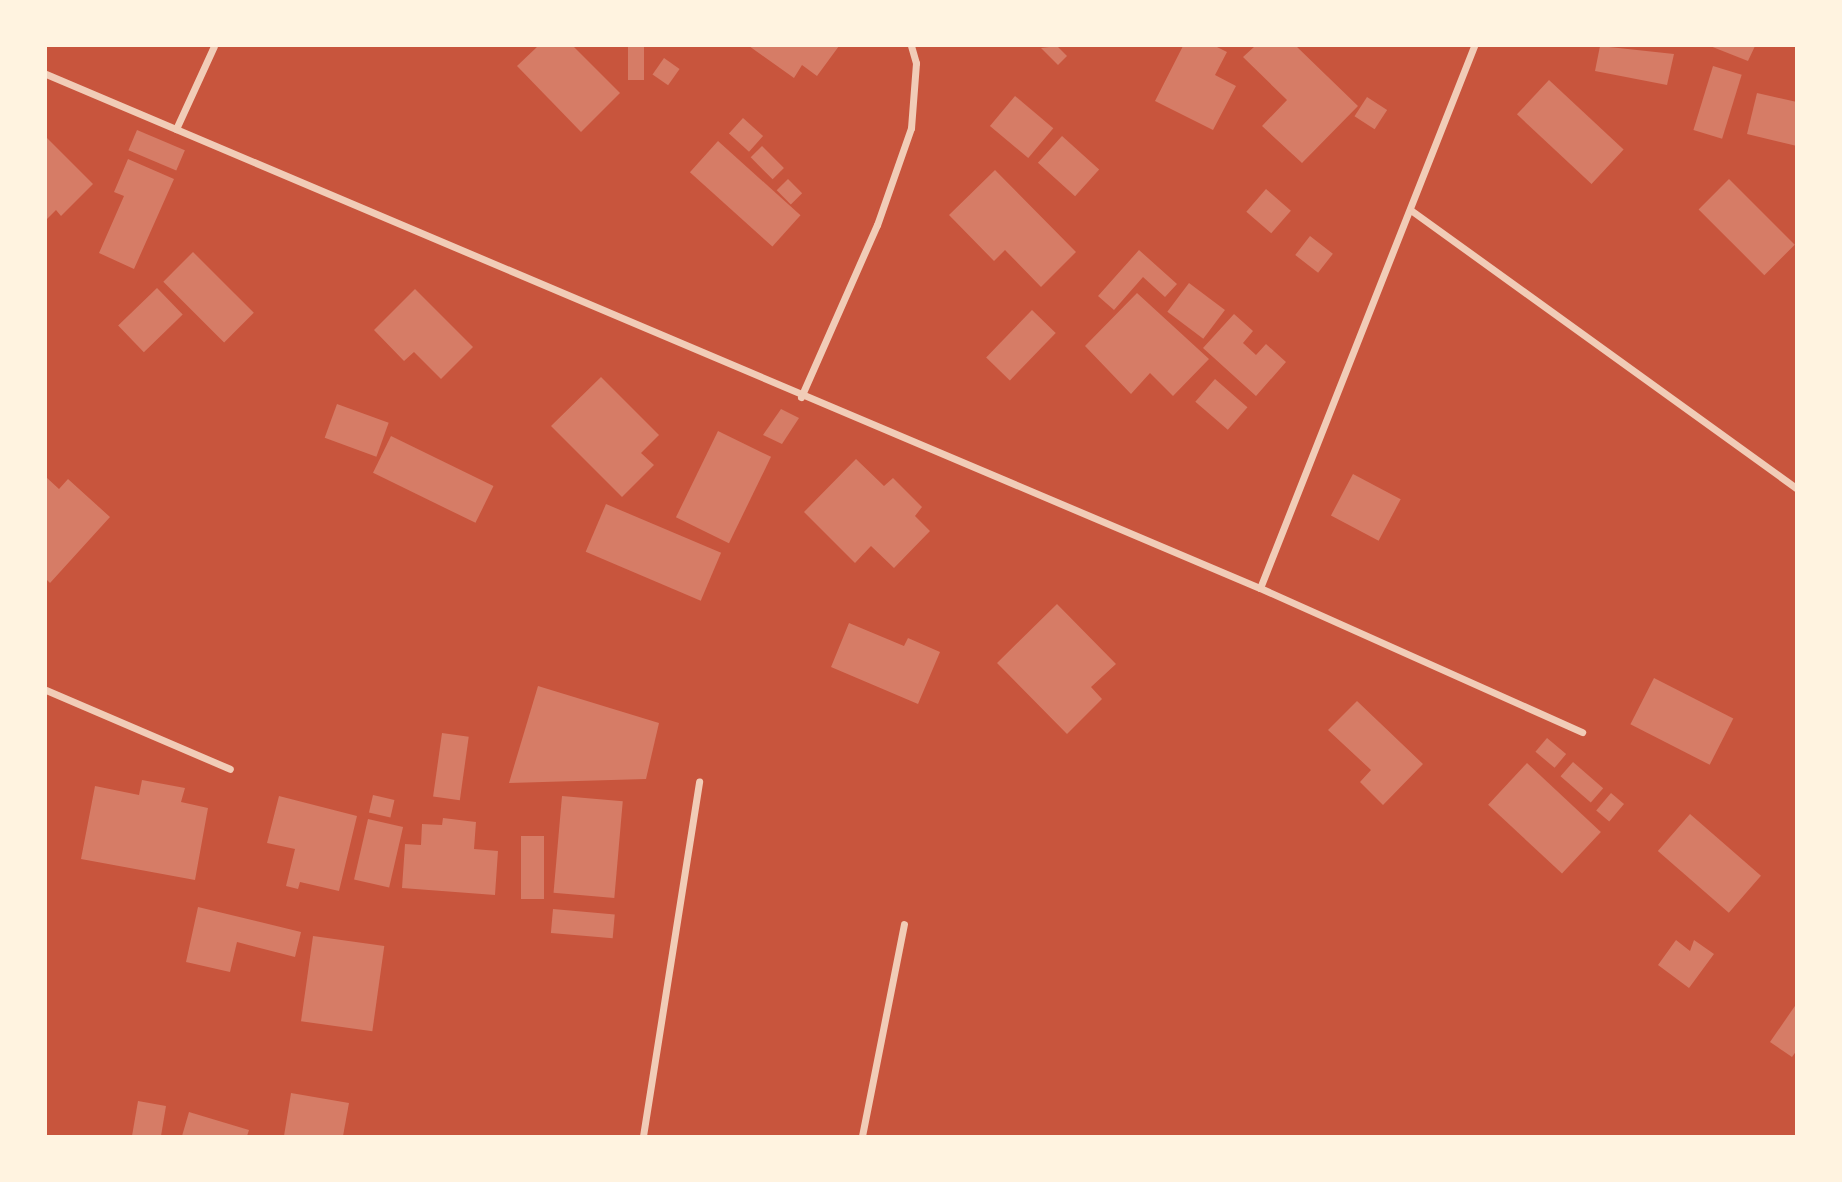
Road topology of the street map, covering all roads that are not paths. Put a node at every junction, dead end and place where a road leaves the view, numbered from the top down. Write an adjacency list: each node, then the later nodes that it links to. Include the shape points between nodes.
1 (214, 46): 5 (street)
2 (911, 46): 7 (street, via 916,64 911,128 877,225)
3 (1474, 46): 6 (street)
4 (46, 74): 5 (street)
5 (176, 129): 7 (street)
6 (1412, 211): 8 (street); 9 (street)
7 (801, 397): 9 (street)
8 (1797, 489)
9 (1260, 588): 11 (street)
10 (46, 690): 12 (street)
11 (1582, 732)
12 (230, 769)
13 (699, 781): 15 (street)
14 (904, 924): 16 (street)
15 (643, 1136)
16 (862, 1136)

